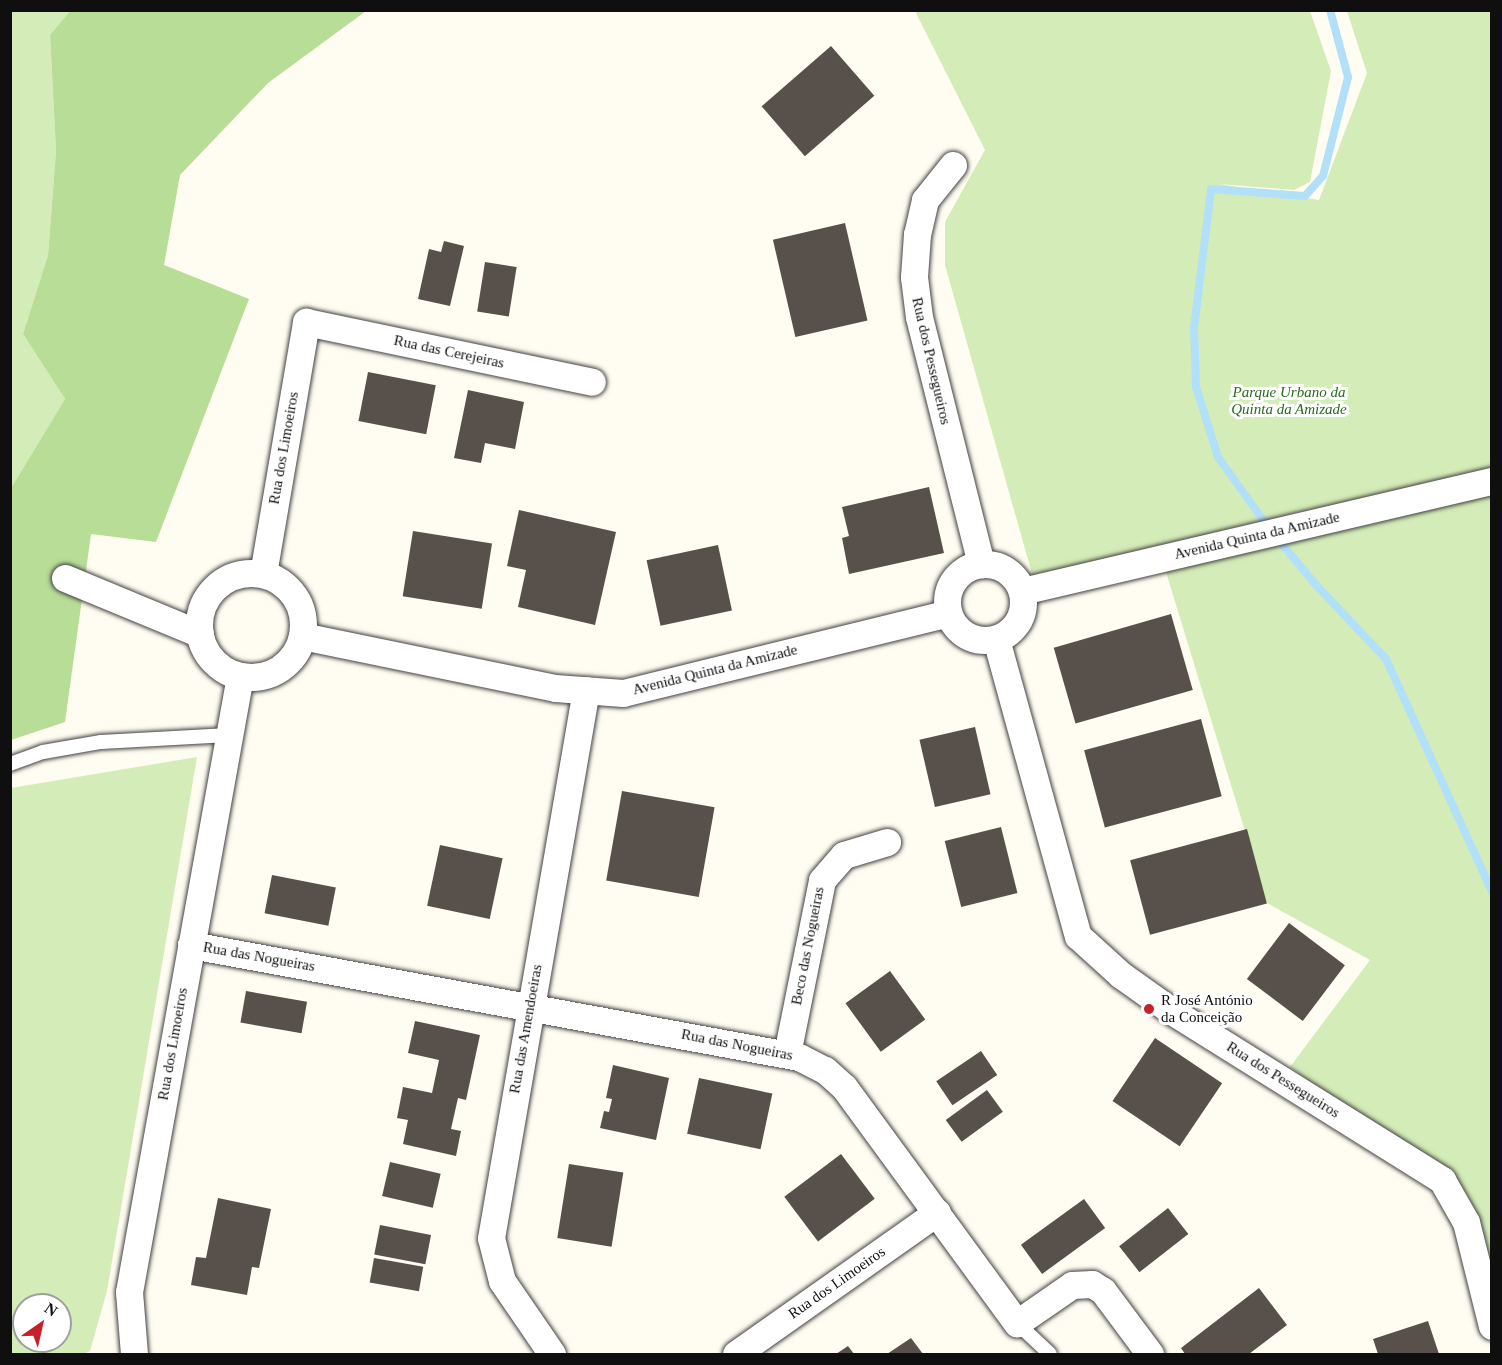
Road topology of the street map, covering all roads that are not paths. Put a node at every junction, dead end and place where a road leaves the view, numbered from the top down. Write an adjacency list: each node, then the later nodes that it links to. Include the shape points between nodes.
1 (953, 165): 5 (street, Rua dos Pessegueiros, via 925,200 917,234 914,277 919,317)
2 (306, 322): 3 (street, Rua das Cerejeiras); 6 (street, Rua dos Limoeiros)
3 (592, 382)
4 (1491, 481): 8 (street, Avenida Quinta da Amizade)
5 (981, 564): 8 (street, via 1003,568); 9 (street, via 960,572 951,584 946,598)
6 (263, 574): 10 (street, via 242,573 223,581 208,595 200,613); 11 (street, via 281,582 296,597 303,616)
7 (64, 578): 10 (street)
8 (1022, 591): 12 (street, via 1019,620)
9 (948, 613): 12 (street, via 966,636); 14 (street, Avenida Quinta da Amizade, via 623,693)
10 (200, 634): 13 (street, via 207,653 221,668)
11 (302, 636): 13 (street, via 294,655 279,669 260,676); 14 (street, Avenida Quinta da Amizade, via 555,688)
12 (996, 639): 23 (street, Rua dos Pessegueiros, via 1078,936 1121,975 1170,1010 1442,1180 1466,1222)
13 (240, 676): 15 (street, Rua dos Limoeiros)
14 (586, 690): 19 (street, Rua das Amendoeiras)
15 (229, 735): 16 (lane, via 100,742 43,752); 18 (street, Rua dos Limoeiros)
16 (10, 764)
17 (887, 842): 20 (street, Beco das Nogueiras, via 844,855 822,880)
18 (191, 945): 19 (street, Rua das Nogueiras); 24 (street, Rua dos Limoeiros, via 129,1292)
19 (529, 1006): 20 (street, Rua das Nogueiras); 25 (street, Rua das Amendoeiras, via 490,1238 502,1281)
20 (787, 1054): 21 (street, Rua das Nogueiras, via 836,1078)
21 (937, 1212): 22 (street, Rua das Nogueiras); 26 (street, Rua dos Limoeiros)
22 (1017, 1323): 27 (lane); 28 (street, via 1072,1285 1092,1284 1103,1291)
23 (1491, 1326)
24 (134, 1354)
25 (552, 1354)
26 (736, 1354)
27 (1050, 1354)
28 (1150, 1354)

